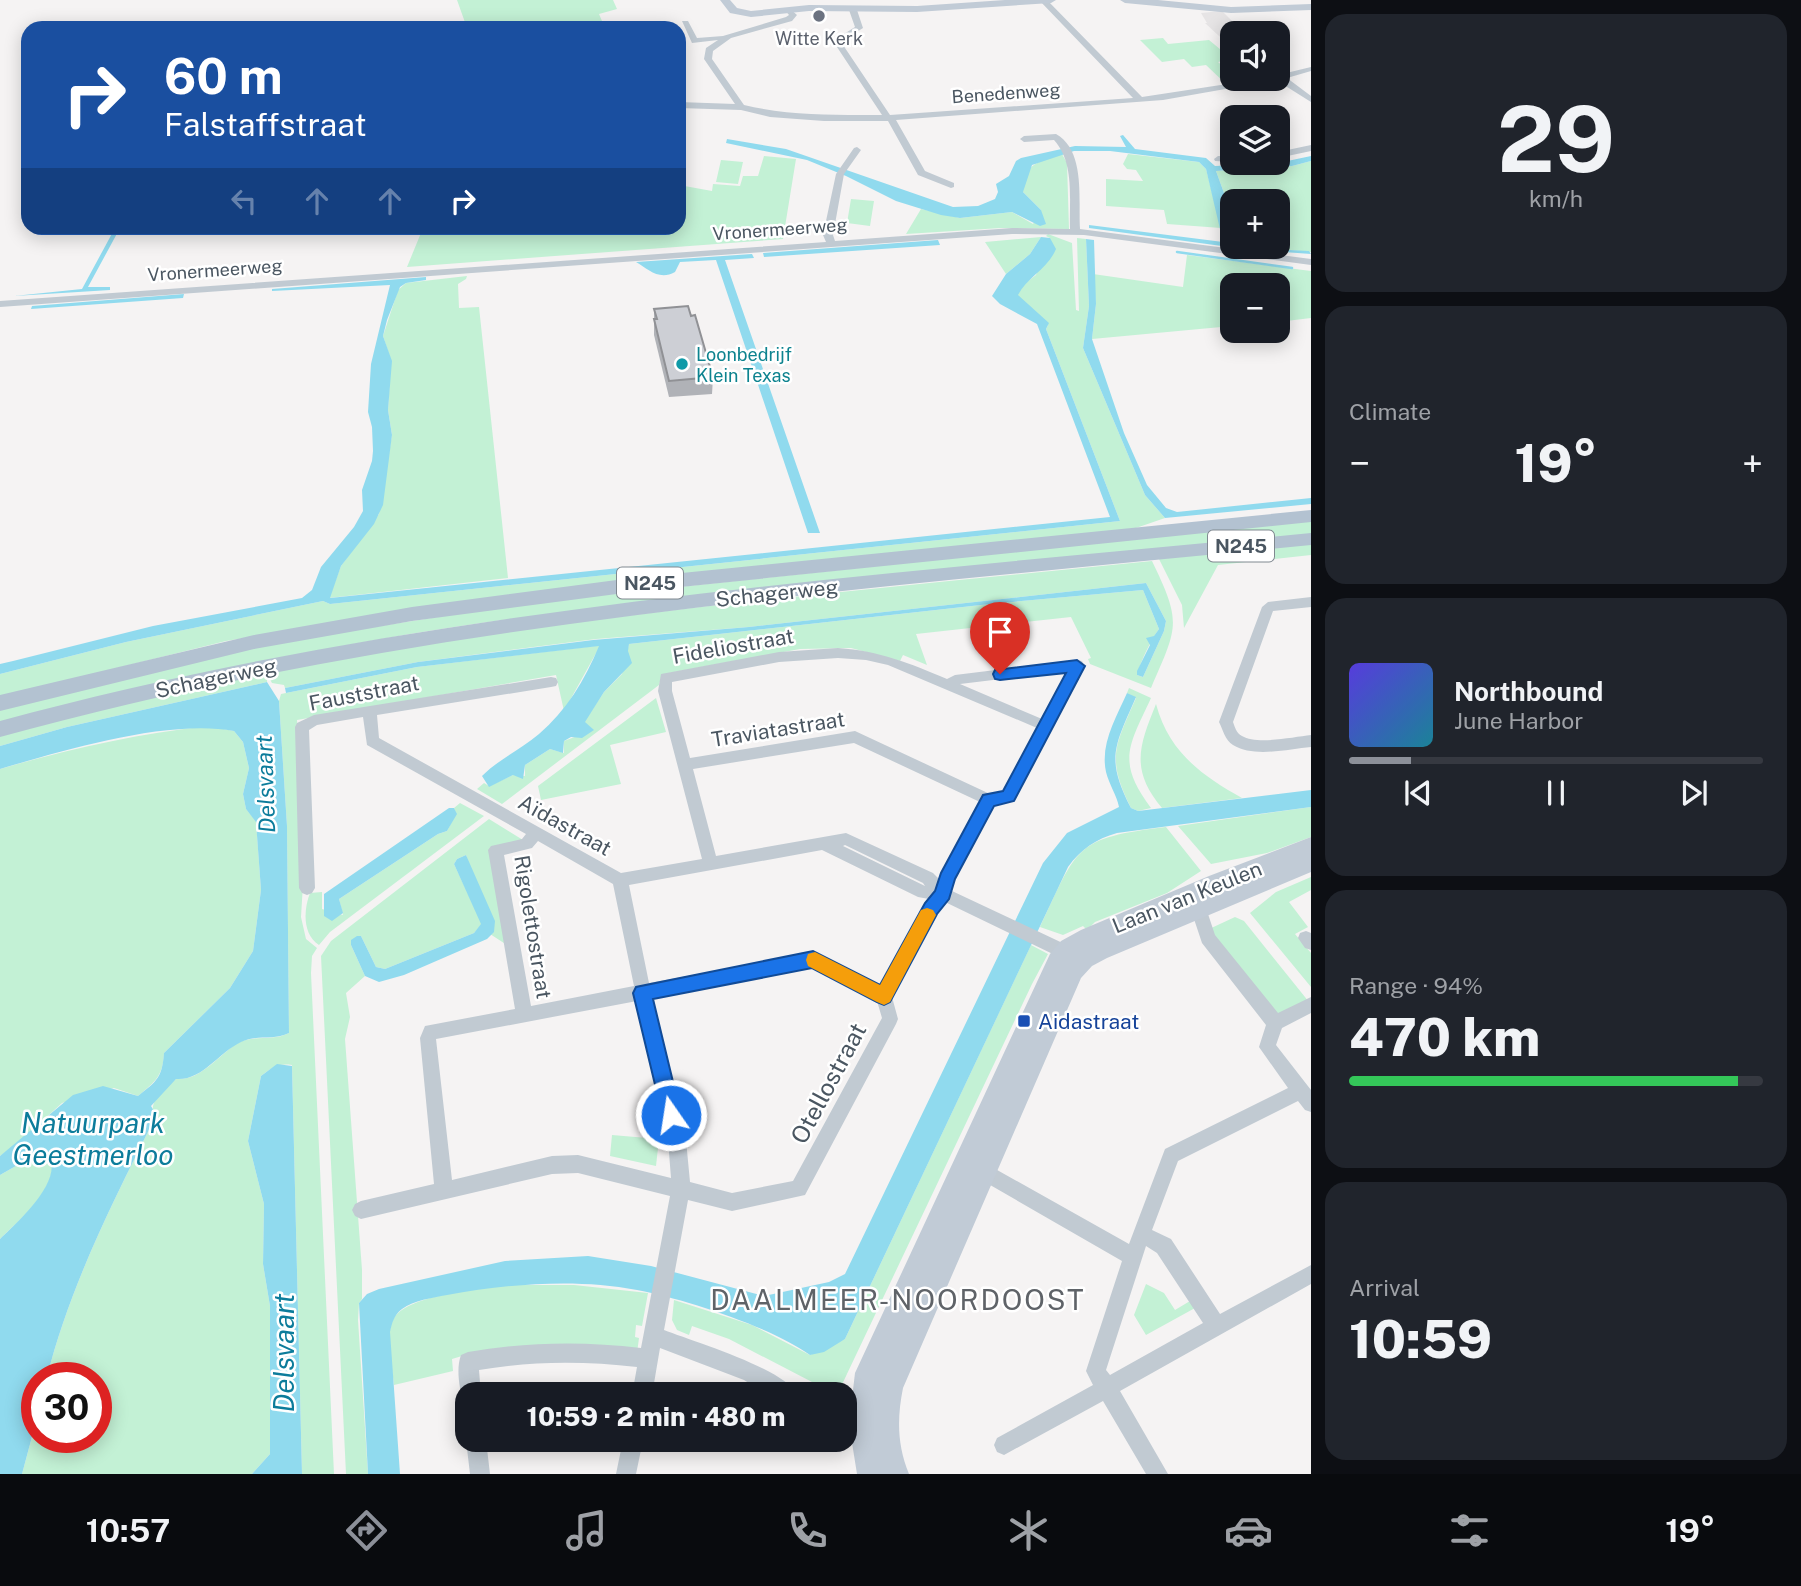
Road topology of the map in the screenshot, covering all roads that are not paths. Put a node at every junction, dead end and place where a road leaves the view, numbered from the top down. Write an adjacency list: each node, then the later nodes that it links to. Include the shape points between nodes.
1 (725, 0): 10 (street, via 734,10)
2 (1044, 0): 3 (street); 9 (street); 18 (street)
3 (1051, 0)
4 (1125, 0): 6 (street)
5 (1301, 0): 7 (street)
6 (1141, 1): 7 (street, via 1250,11)
7 (1311, 7)
8 (789, 10): 9 (street); 10 (street); 12 (street, via 793,15 789,19)
9 (853, 10): 22 (street, via 859,28 837,41)
10 (751, 15): 12 (street)
11 (686, 25): 13 (street, via 695,41)
12 (747, 29): 13 (street)
13 (728, 36): 21 (street, via 711,46 708,55)
14 (1311, 69): 15 (street, Benedenweg)
15 (1290, 75)
16 (1290, 86): 19 (street)
17 (1220, 90): 18 (street, Benedenweg)
18 (1140, 100): 22 (street, Benedenweg)
19 (1311, 100)
20 (686, 104): 21 (street, Benedenweg)
21 (741, 107): 22 (street, Benedenweg, via 798,117)
22 (889, 118): 27 (street, via 921,173)
23 (1024, 139): 28 (street, via 1051,136 1067,151 1072,162)
24 (1311, 148): 26 (street)
25 (857, 150): 29 (street, via 841,172 828,235)
26 (1290, 152)
27 (951, 185)
28 (1075, 231): 29 (street, Vronermeerweg); 30 (street, Vronermeerweg)
29 (831, 243): 31 (street, Vronermeerweg)
30 (1311, 262)
31 (0, 303)
32 (1311, 516): 37 (main road, Schagerweg / N245, via 632,585 412,614 254,642)
33 (1311, 539): 40 (main road, Schagerweg / N245, via 760,594 495,626 277,664)
34 (1311, 601): 41 (street, via 1268,607 1226,722 1232,736 1251,746)
35 (551, 682): 38 (street, Fauststraat)
36 (949, 685): 39 (street, Fideliostraat); 39 (street, via 955,680 1077,666); 42 (street, Fideliostraat, via 882,658 841,653 809,654 666,678 665,691)
37 (0, 703)
38 (370, 712): 44 (street, Aïdastraat, via 372,741); 49 (street, Fauststraat, via 314,720 302,727)
39 (1045, 726): 43 (street, via 1008,797)
40 (0, 729)
41 (1311, 741)
42 (685, 764): 43 (street, Traviatastraat, via 855,737); 46 (street, Fideliostraat)
43 (989, 800): 50 (street)
44 (536, 832): 48 (street, Aïdastraat); 56 (street, Rigolettostraat, via 527,844 496,850)
45 (1311, 846): 52 (street, Laan van Keulen, via 1089,937)
46 (710, 862): 48 (street, Aïdastraat); 50 (street, Aïdastraat, via 823,843 923,892)
47 (1311, 863): 52 (street, Laan van Keulen)
48 (620, 880): 53 (street)
49 (307, 888)
50 (943, 894): 52 (street, Aïdastraat); 54 (street, Otellostraat)
51 (1201, 916): 57 (street, via 1208,938)
52 (1072, 957): 59 (street, via 1073,971)
53 (643, 993): 54 (street, Rigolettostraat, via 813,960); 56 (street, Rigolettostraat); 60 (street, via 677,1140)
54 (884, 996): 60 (street, Otellostraat, via 890,1019 799,1189 732,1202)
55 (1311, 1005): 57 (street)
56 (524, 1014): 61 (street, Rigolettostraat, via 431,1032 428,1038)
57 (1275, 1023): 58 (street, via 1267,1047)
58 (1306, 1097): 63 (street, via 1171,1155)
59 (975, 1167): 64 (street); 73 (street, via 890,1387)
60 (681, 1188): 61 (street, via 578,1164); 67 (street)
61 (444, 1190): 62 (street)
62 (361, 1210)
63 (1142, 1234): 64 (street); 66 (street, via 1164,1246)
64 (1133, 1257): 72 (street, via 1096,1370)
65 (1311, 1274): 66 (street)
66 (1217, 1327): 72 (street)
67 (653, 1336): 68 (street); 71 (street)
68 (649, 1359): 69 (street, via 550,1352 495,1357 468,1363); 70 (street)
69 (470, 1382)
70 (645, 1382)
71 (766, 1382)
72 (1107, 1389): 74 (street); 81 (street)
73 (864, 1418): 79 (street); 80 (street)
74 (1004, 1445)
75 (478, 1452): 77 (street)
76 (631, 1452): 78 (street)
77 (480, 1474)
78 (626, 1474)
79 (871, 1474)
80 (895, 1474)
81 (1158, 1474)

